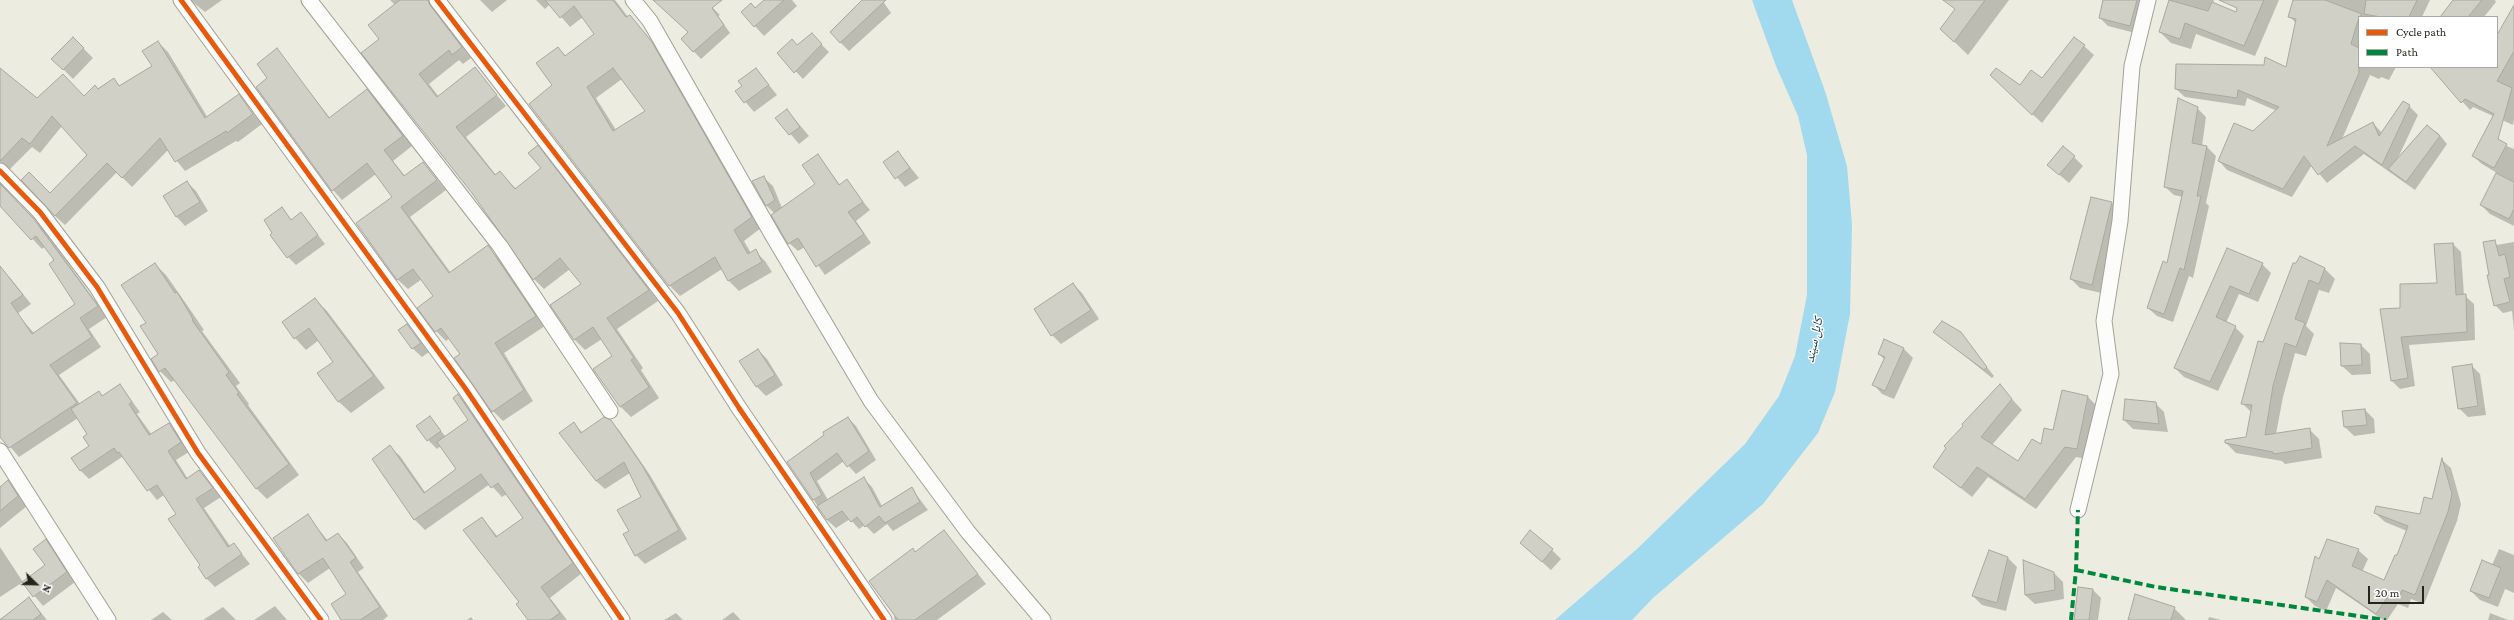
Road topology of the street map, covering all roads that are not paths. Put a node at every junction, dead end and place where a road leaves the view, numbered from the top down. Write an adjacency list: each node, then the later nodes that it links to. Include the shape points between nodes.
1 (181, 0): 12 (street, via 465,388)
2 (309, 0): 7 (street, via 500,246)
3 (437, 0): 13 (street, via 678,313 738,408)
4 (633, 0): 14 (street, via 650,21 772,236 871,401 968,532)
5 (2148, 0): 9 (street, via 2132,66 2120,221 2104,321 2111,374)
6 (0, 171): 11 (street, via 40,212 97,287 198,453)
7 (610, 411)
8 (0, 451): 10 (street)
9 (2078, 510)
10 (108, 620)
11 (320, 620)
12 (622, 620)
13 (884, 620)
14 (1043, 620)

